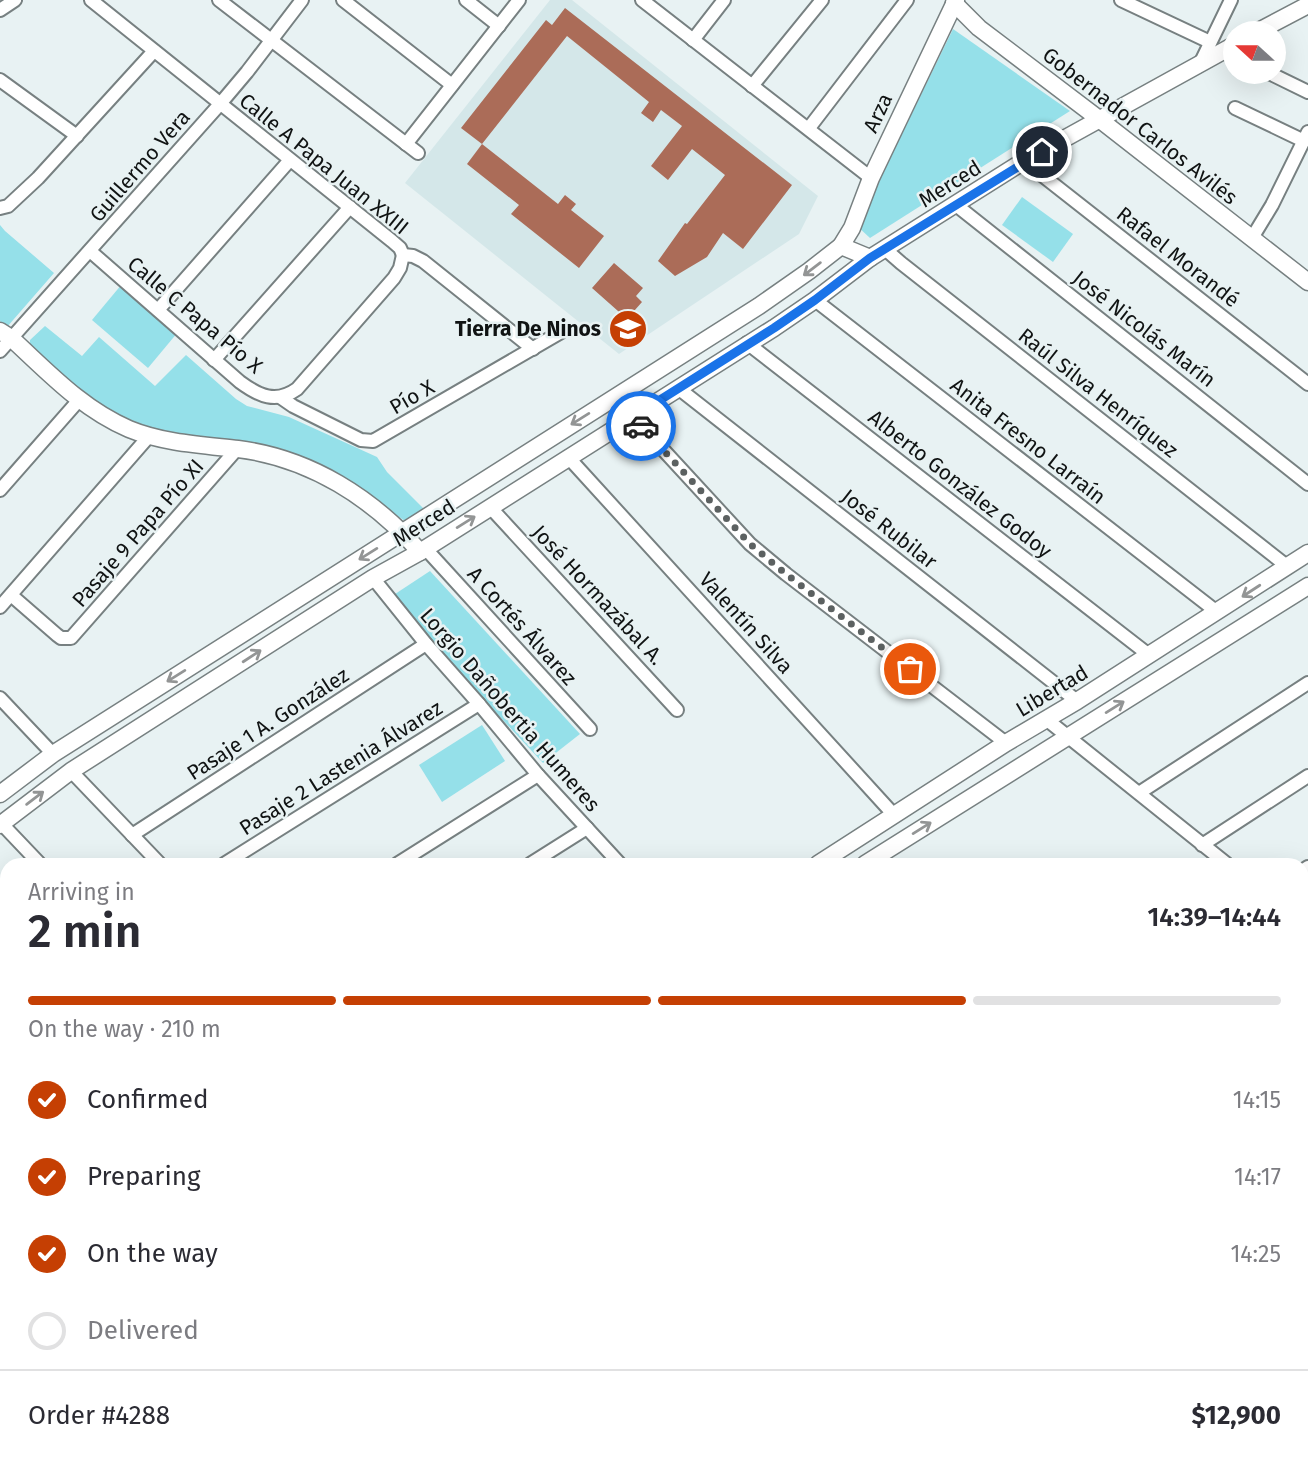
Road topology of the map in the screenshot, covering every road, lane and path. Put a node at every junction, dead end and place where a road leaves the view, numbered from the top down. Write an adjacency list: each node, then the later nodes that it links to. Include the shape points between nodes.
1 (15, 0): 16 (street)
2 (91, 0): 24 (street, Calle A Papa Juan XXIII)
3 (219, 0): 20 (street)
4 (302, 0): 20 (street, Guillermo Vera)
5 (343, 0): 27 (street)
6 (466, 0): 19 (street)
7 (519, 0): 19 (street)
8 (642, 0): 21 (street)
9 (724, 0): 21 (street)
10 (822, 0): 28 (street)
11 (907, 0): 33 (street)
12 (1121, 0): 22 (street)
13 (1231, 0): 17 (street)
14 (953, 1): 32 (street, Gobernador Carlos Avilés, via 979,28); 40 (street, Arza)
15 (1307, 6): 18 (street)
16 (0, 10)
17 (1229, 21)
18 (1278, 21)
19 (499, 26): 27 (street)
20 (271, 40): 30 (street, Guillermo Vera); 36 (street)
21 (693, 40): 28 (street)
22 (1223, 47)
23 (1223, 50): 32 (street, Merced)
24 (154, 51): 30 (street, Calle A Papa Juan XXIII); 34 (street)
25 (0, 80): 34 (street)
26 (1286, 81): 29 (street)
27 (452, 85): 36 (street)
28 (752, 86): 33 (street)
29 (1308, 92)
30 (220, 104): 38 (street, Calle A Papa Juan XXIII); 47 (street, Guillermo Vera)
31 (1235, 108): 35 (street)
32 (1099, 119): 39 (street, Merced); 44 (street, Gobernador Carlos Avilés)
33 (809, 128): 40 (street)
34 (77, 135): 43 (street, via 22,195)
35 (1306, 136): 44 (street)
36 (406, 144): 37 (street)
37 (418, 153)
38 (290, 159): 42 (street, Calle A Papa Juan XXIII); 52 (street)
39 (1024, 162): 41 (street, Merced); 59 (street, Rafael Morandé)
40 (871, 178): 45 (street, Arza)
41 (956, 205): 46 (street, Merced); 67 (street, José Nicolás Marín)
42 (350, 207): 48 (street, Calle A Papa Juan XXIII); 58 (street)
43 (0, 208)
44 (1252, 238): 50 (street, Gobernador Carlos Avilés)
45 (841, 246): 49 (street); 70 (street, Merced, one-way to 70, via 759,306)
46 (886, 249): 49 (street, Merced); 73 (street, Raúl Silva Henríquez)
47 (90, 251): 52 (street, Calle C Papa Pío X); 54 (street, Guillermo Vera)
48 (403, 255): 56 (street, via 423,261); 61 (street, via 394,278 297,389)
49 (870, 258): 51 (street, Merced)
50 (1308, 282)
51 (815, 300): 55 (street, Merced); 78 (street, Anita Fresno Larraín)
52 (158, 310): 58 (street, Calle C Papa Pío X)
53 (561, 332): 56 (street, Pío X)
54 (6, 335): 57 (street, Guillermo Vera); 62 (street)
55 (747, 343): 60 (street, Merced); 80 (street, Alberto González Godoy)
56 (533, 349): 61 (street, Pío X, via 373,441 361,440)
57 (0, 351)
58 (215, 360): 61 (street, Calle C Papa Pío X, via 250,389)
59 (1308, 384)
60 (678, 388): 63 (street, Merced); 83 (street, José Rubilar)
61 (280, 397)
62 (79, 400): 64 (street); 68 (street)
63 (633, 417): 66 (street, Merced); 89 (street, via 750,544)
64 (150, 435): 65 (street); 76 (street)
65 (237, 449): 70 (street, via 331,478); 76 (street, Pasaje 9 Papa Pío XI, via 75,635 66,639 57,635)
66 (568, 457): 69 (street, Merced); 96 (street, Valentín Silva)
67 (1308, 484)
68 (0, 490)
69 (490, 507): 71 (street, Merced, one-way to 69); 85 (street, José Hormazábal A.)
70 (403, 532): 71 (street); 90 (street, Merced, one-way to 90)
71 (422, 550): 74 (street, Merced); 87 (street, A Cortés Álvarez)
72 (1308, 553): 73 (street, Libertad)
73 (1288, 566): 78 (street, Libertad, one-way to 78)
74 (373, 578): 79 (street, Lorgio Dañobertia Humeres); 91 (street, Merced, one-way to 74)
75 (1308, 586): 88 (street, one-way to 75)
76 (11, 595): 77 (street)
77 (0, 607)
78 (1217, 612): 80 (street, Libertad)
79 (426, 644): 84 (street, Lorgio Dañobertia Humeres); 99 (street, Pasaje 1 A. González)
80 (1149, 655): 83 (street, Libertad)
81 (1308, 683): 94 (street)
82 (0, 698): 90 (street)
83 (1077, 701): 86 (street, Libertad)
84 (479, 704): 92 (street, Lorgio Dañobertia Humeres); 103 (street, Pasaje 2 Lastenia Álvarez)
85 (677, 710)
86 (1046, 719): 88 (street); 89 (street, Libertad)
87 (590, 730)
88 (1069, 736): 94 (street); 108 (street, one-way to 88)
89 (1006, 743): 96 (street, Libertad)
90 (53, 754): 95 (street, Merced)
91 (71, 771): 97 (street, Merced, one-way to 91); 99 (street)
92 (538, 775): 98 (street, Lorgio Dañobertia Humeres); 104 (street)
93 (1308, 776): 100 (street)
94 (1139, 793): 100 (street)
95 (0, 794)
96 (894, 815): 107 (street, Libertad)
97 (1, 824): 101 (street)
98 (587, 828): 105 (street); 106 (street, Lorgio Dañobertia Humeres)
99 (132, 835): 102 (street)
100 (1202, 845): 109 (street)
101 (34, 858)
102 (154, 858)
103 (234, 858)
104 (407, 858)
105 (540, 858)
106 (615, 858)
107 (827, 858)
108 (874, 858)
109 (1219, 858)

